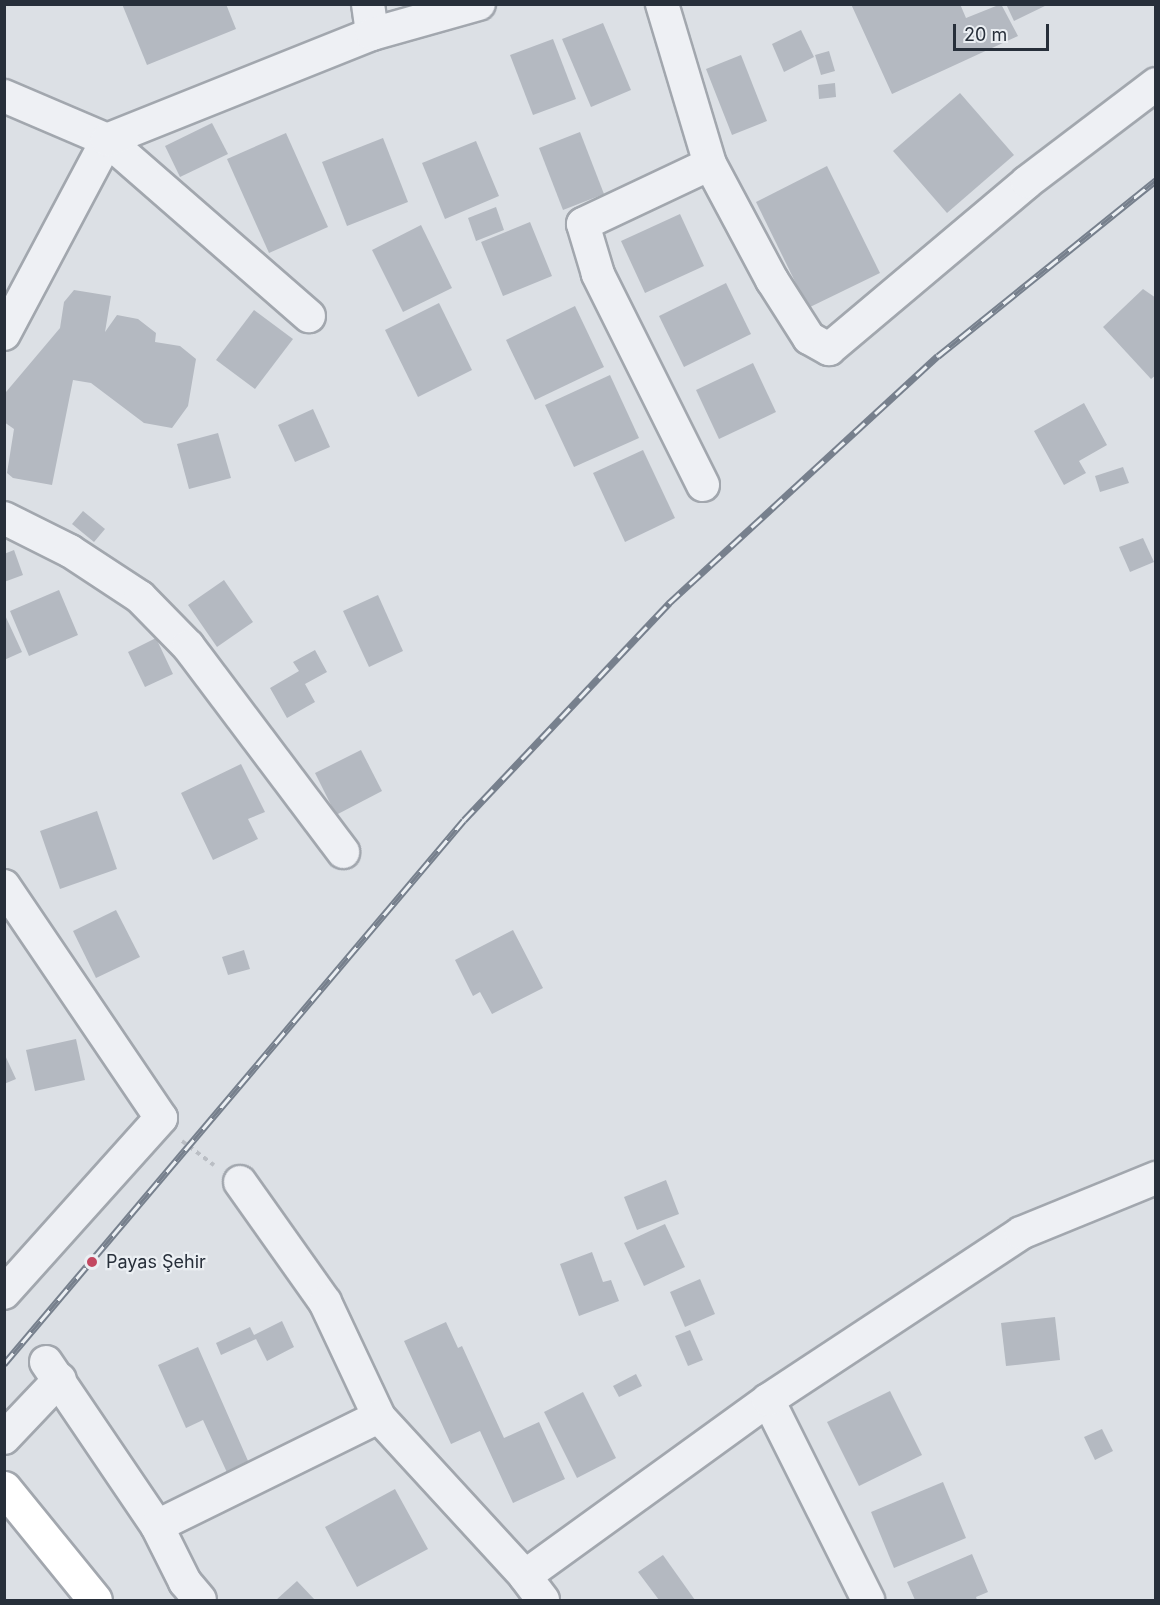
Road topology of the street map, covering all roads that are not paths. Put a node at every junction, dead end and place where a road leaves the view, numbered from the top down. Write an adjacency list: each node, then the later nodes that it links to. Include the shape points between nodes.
1 (479, 4): 3 (street)
2 (662, 4): 7 (street)
3 (370, 19): 6 (street)
4 (1155, 84): 7 (street, via 1027,182 829,349 809,338 772,280)
5 (4, 96): 6 (street)
6 (107, 140): 8 (street); 9 (street)
7 (710, 164): 10 (street, via 583,224 598,274)
8 (309, 316)
9 (4, 334)
10 (703, 485)
11 (4, 518): 12 (street, via 70,551 140,597 188,646)
12 (343, 852)
13 (4, 886): 16 (street, via 161,1118)
14 (1155, 1178): 17 (street, via 1021,1233)
15 (240, 1182): 18 (street, via 325,1302)
16 (4, 1293)
17 (768, 1400): 22 (street); 25 (street)
18 (379, 1417): 21 (street); 22 (street)
19 (4, 1438): 21 (street, via 53,1371)
20 (4, 1488): 23 (main road)
21 (157, 1526): 24 (street, via 185,1582)
22 (534, 1588)
23 (94, 1600)
24 (200, 1600)
25 (868, 1600)

